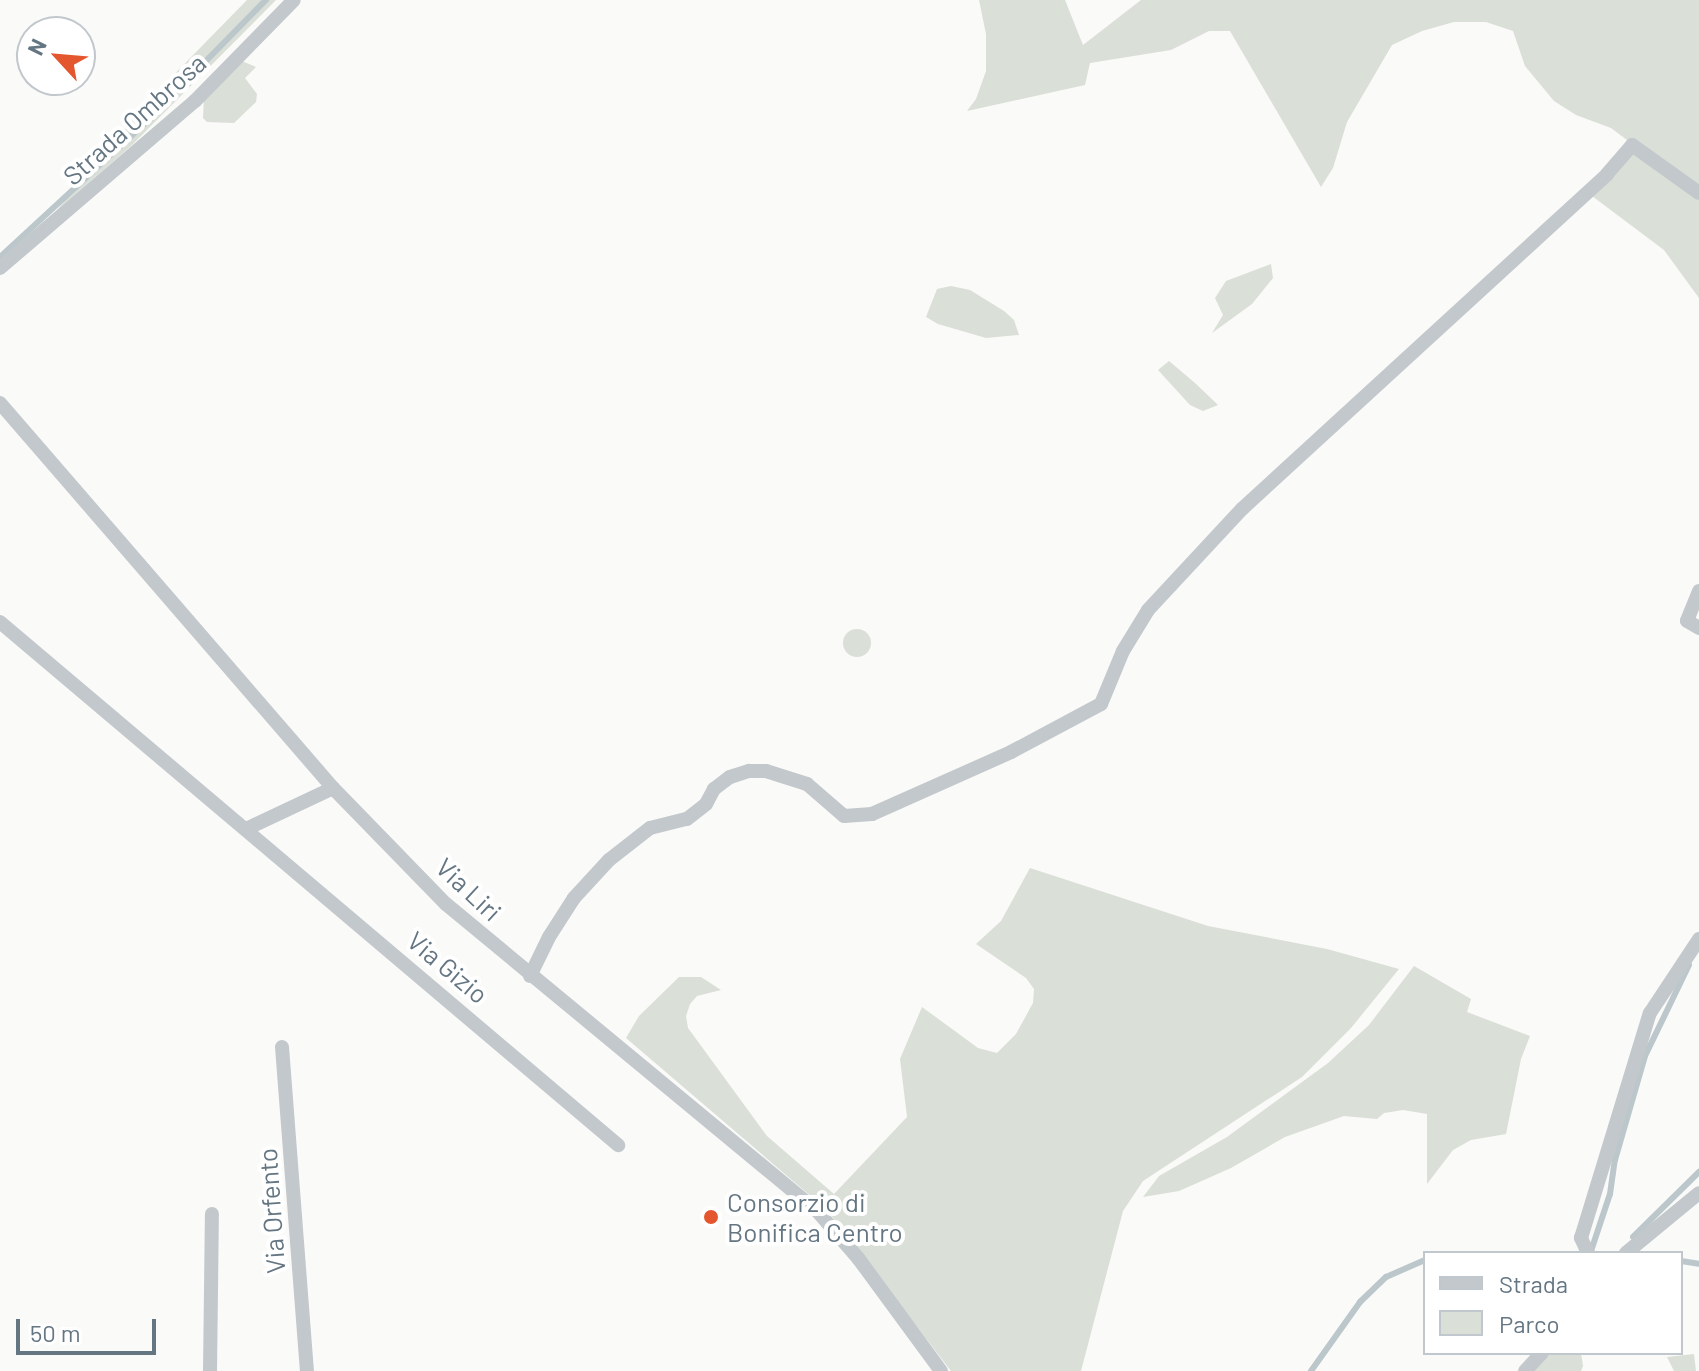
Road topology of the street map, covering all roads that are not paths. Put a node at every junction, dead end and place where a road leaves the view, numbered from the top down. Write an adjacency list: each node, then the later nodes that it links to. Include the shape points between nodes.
1 (294, 0): 3 (street, Strada Ombrosa, via 195,101)
2 (1699, 193): 11 (street, via 1632,145 1607,174 1242,509 1148,610 1123,651 1101,704 1011,752 872,814 844,816 807,784 766,771 730,777 687,819 650,828 609,860 574,898)
3 (0, 268)
4 (0, 403): 8 (street, Via Liri)
5 (1699, 591): 7 (street, via 1687,621)
6 (0, 622): 9 (street, Via Gizio)
7 (1699, 628)
8 (333, 788): 9 (street); 11 (street, Via Liri, via 446,904)
9 (246, 829): 13 (street, Via Gizio)
10 (1699, 939): 16 (street, via 1650,1013 1581,1238)
11 (530, 976): 21 (street, Via Liri, via 818,1212)
12 (282, 1047): 20 (street, Via Orfento)
13 (618, 1145)
14 (1699, 1193): 17 (street)
15 (212, 1214): 19 (street)
16 (1587, 1251)
17 (1628, 1251)
18 (1540, 1355): 22 (street)
19 (210, 1371)
20 (307, 1371)
21 (941, 1371)
22 (1525, 1371)

